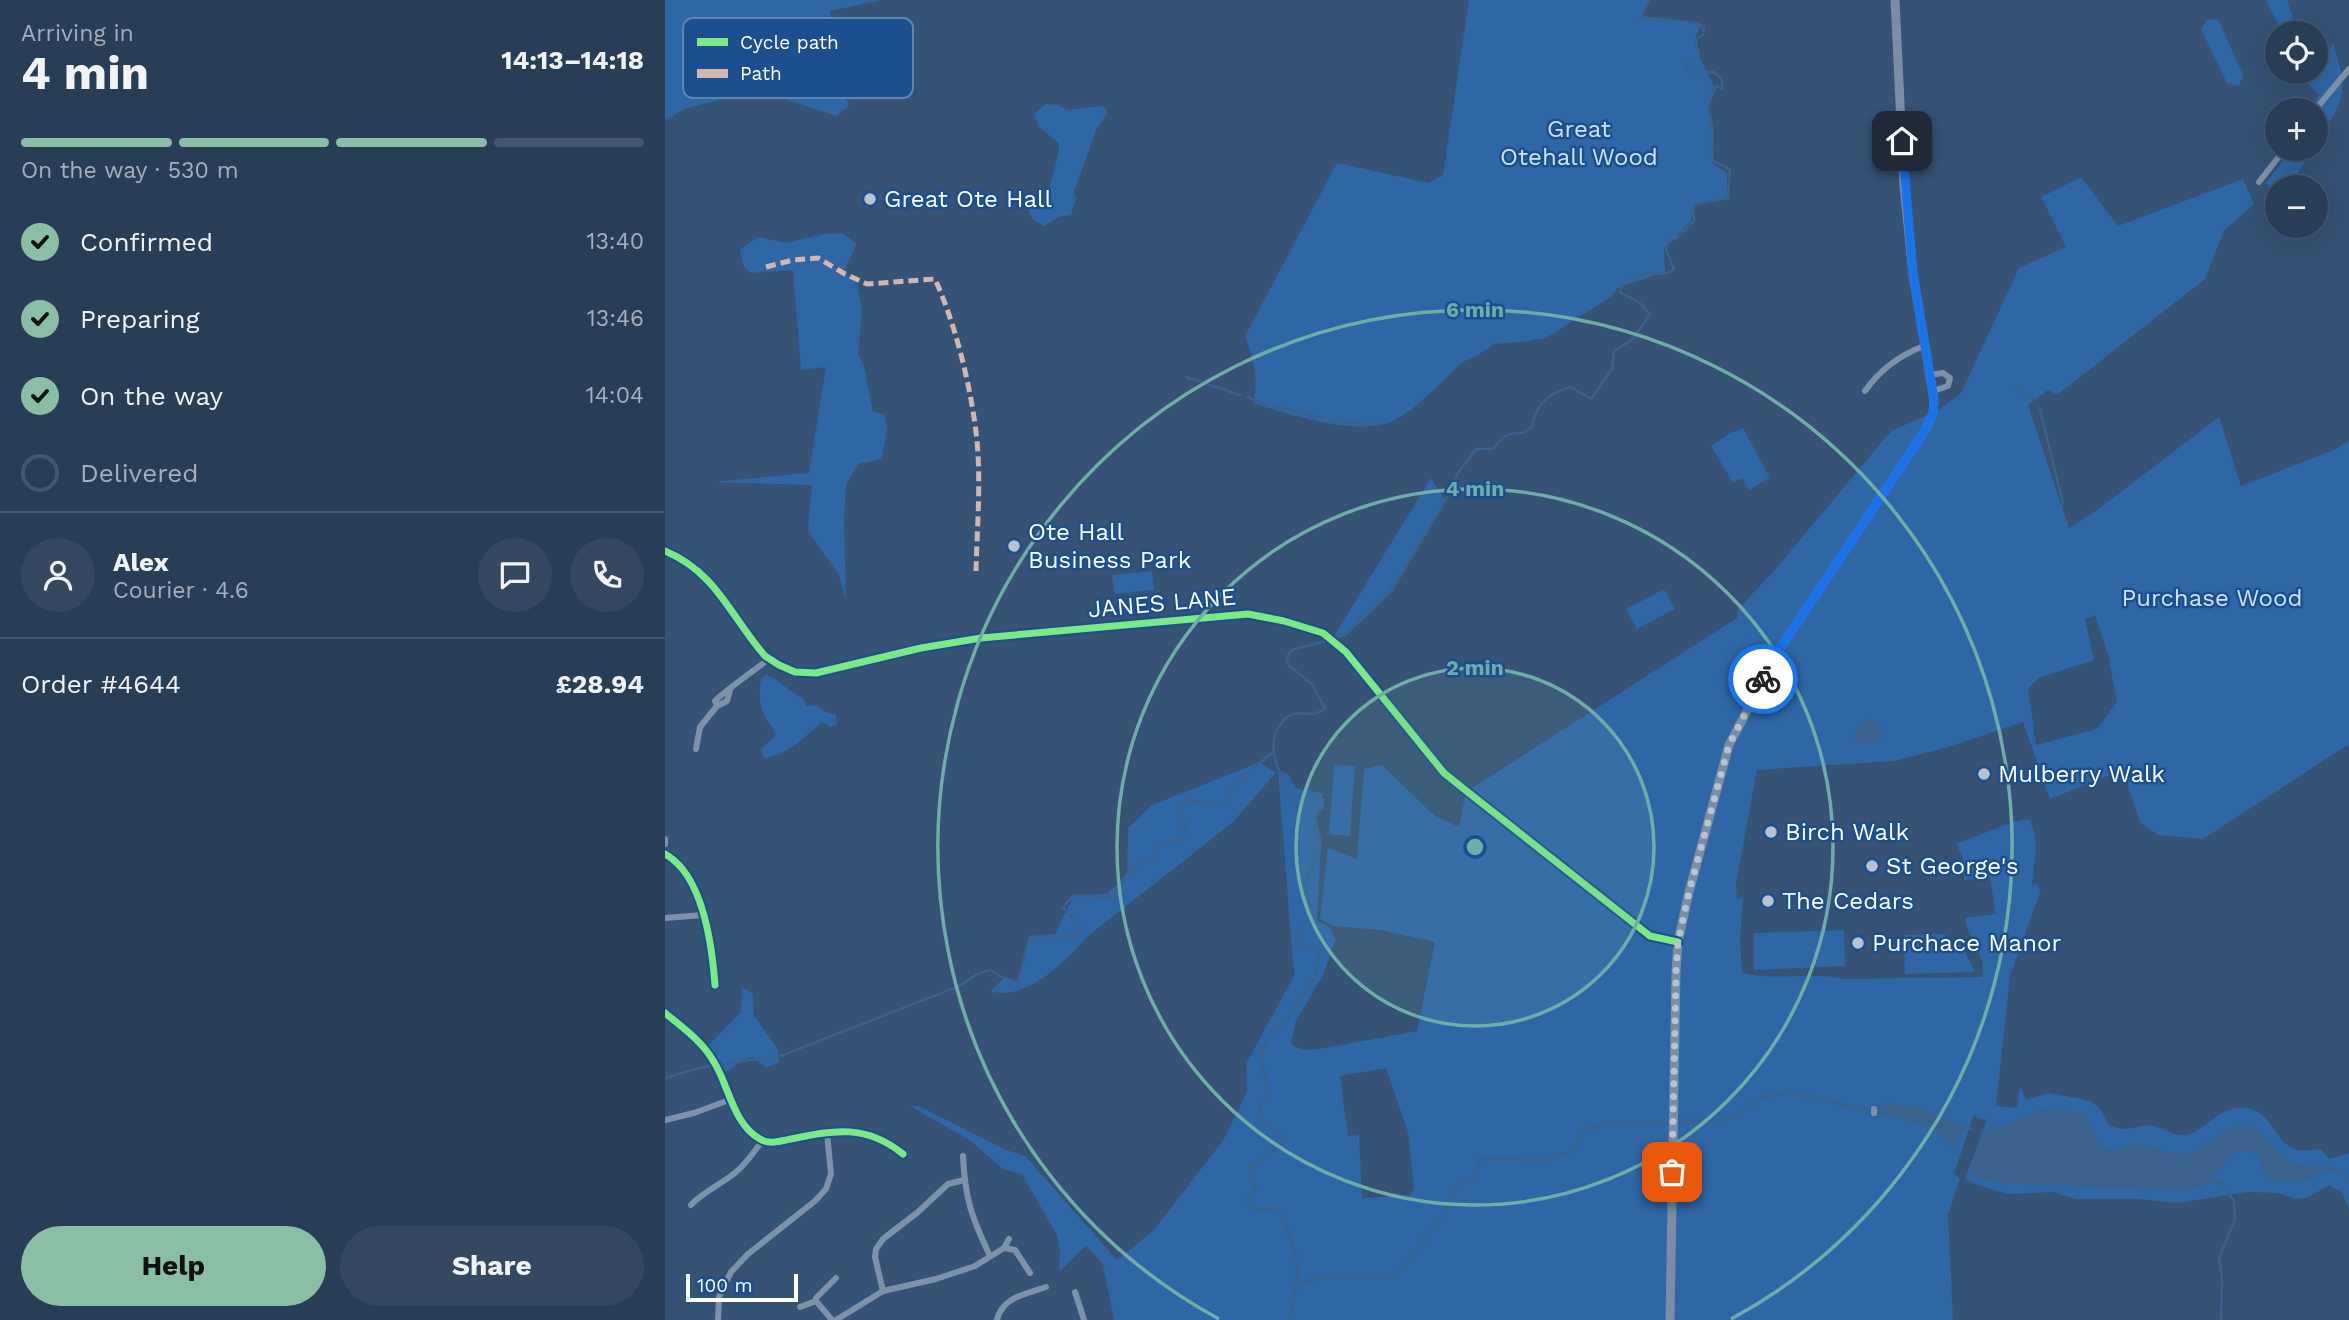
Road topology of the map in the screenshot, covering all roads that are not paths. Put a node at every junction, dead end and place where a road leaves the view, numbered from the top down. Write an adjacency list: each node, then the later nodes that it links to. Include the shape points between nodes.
1 (1895, 0): 6 (main road, via 1904,185)
2 (2349, 69): 3 (street)
3 (2325, 98)
4 (2276, 161): 5 (street)
5 (2259, 182)
6 (1924, 346): 7 (main road); 9 (street)
7 (1930, 374): 11 (main road); 11 (street, via 1943,373 1950,378 1948,386)
8 (1864, 376): 9 (street)
9 (1871, 381): 10 (street)
10 (1865, 391)
11 (1933, 391): 18 (main road, via 1933,414 1924,432 1779,650 1729,745)
12 (665, 551): 13 (main road, JANES LANE, via 704,575)
13 (769, 659): 14 (street, via 716,698 717,706 700,727); 18 (main road, JANES LANE, via 795,671 816,673 981,638 1248,614 1300,624 1323,633 1337,645 1444,773 1650,936)
14 (696, 749)
15 (665, 854): 16 (street, via 682,867 692,883)
16 (703, 915): 17 (street); 19 (street)
17 (665, 918)
18 (1678, 942): 43 (main road)
19 (715, 985)
20 (665, 1013): 21 (street, via 714,1061)
21 (731, 1099): 22 (street); 24 (street, via 739,1118)
22 (665, 1120)
23 (827, 1133): 24 (street); 25 (street, via 865,1133 887,1141); 39 (street, via 831,1174 825,1189 737,1264 721,1289)
24 (762, 1141): 28 (street, via 736,1172)
25 (903, 1154)
26 (963, 1156): 27 (street)
27 (964, 1180): 31 (street, via 971,1215); 35 (street, via 948,1184 883,1239 875,1257)
28 (691, 1205)
29 (1009, 1239): 30 (street)
30 (1004, 1248): 31 (street); 32 (street, via 1015,1250)
31 (990, 1256): 35 (street, via 936,1279)
32 (1030, 1273)
33 (836, 1278): 37 (street)
34 (1046, 1287): 41 (street, via 1007,1301)
35 (883, 1291): 40 (street)
36 (1075, 1292): 42 (street)
37 (816, 1301): 38 (street); 40 (street)
38 (800, 1307)
39 (718, 1320)
40 (834, 1320)
41 (997, 1320)
42 (1084, 1320)
43 (1670, 1320)

